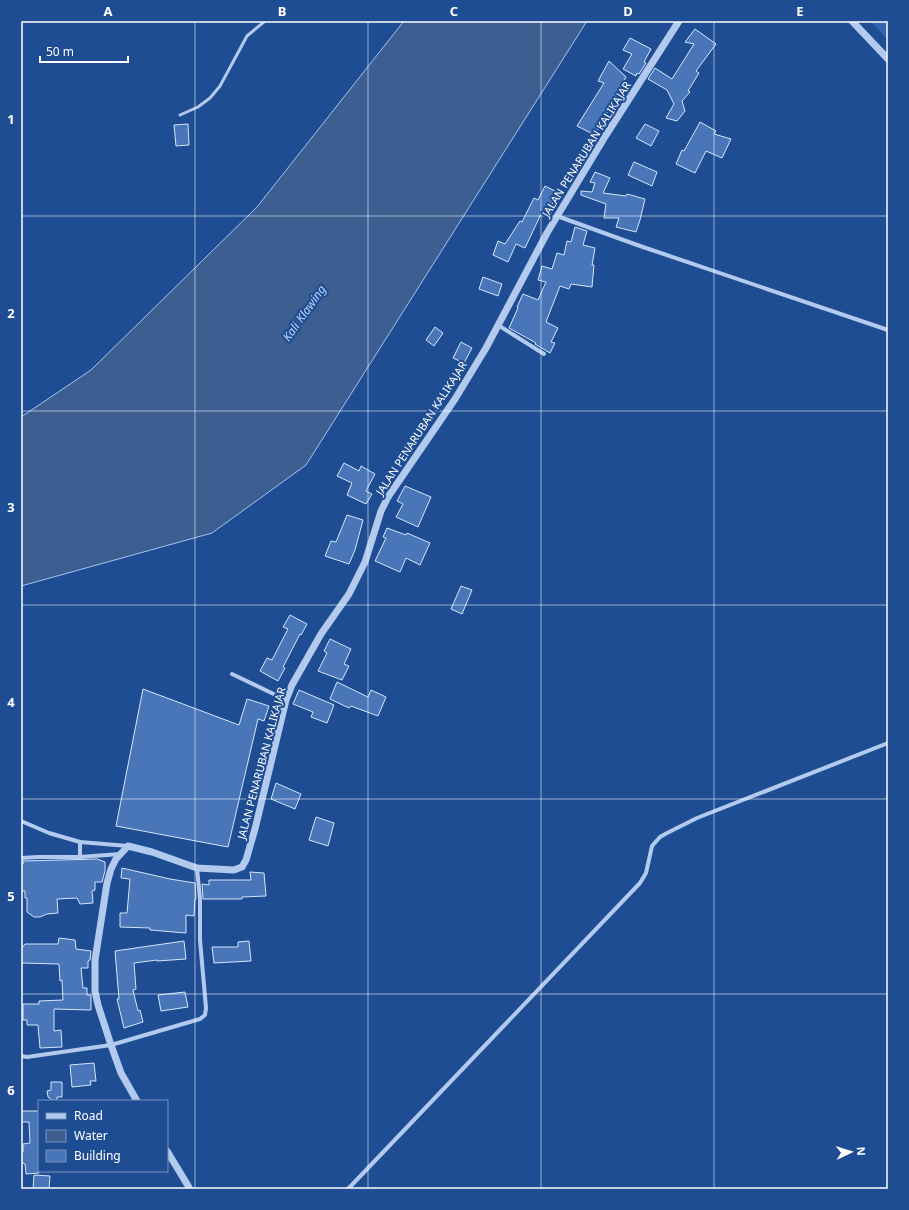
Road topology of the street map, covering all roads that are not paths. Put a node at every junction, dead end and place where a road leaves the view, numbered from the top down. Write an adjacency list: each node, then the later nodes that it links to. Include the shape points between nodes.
1 (265, 21): 5 (lane, via 247,36 220,86 210,98)
2 (679, 21): 6 (street, JALAN PENARUBAN KALIKAJAR)
3 (852, 21): 4 (street)
4 (888, 59)
5 (180, 115)
6 (557, 216): 7 (street, JALAN PENARUBAN KALIKAJAR); 8 (street)
7 (498, 325): 9 (street); 11 (street, JALAN PENARUBAN KALIKAJAR, via 456,399 388,497 365,562 349,594 321,634)
8 (888, 330)
9 (544, 354)
10 (232, 674): 11 (street)
11 (286, 700): 19 (street, JALAN PENARUBAN KALIKAJAR, via 246,860 242,866 234,870)
12 (888, 743): 25 (street, via 697,818 660,837 652,846 646,873 640,883)
13 (21, 821): 14 (street)
14 (80, 842): 15 (street); 18 (street)
15 (128, 846): 16 (street); 19 (street, JALAN PENARUBAN KALIKAJAR)
16 (120, 854): 18 (street); 20 (street, via 111,869 107,883 95,960 95,991)
17 (21, 858): 18 (street)
18 (80, 858)
19 (197, 868): 20 (street, via 205,1014 200,1019)
20 (111, 1045): 21 (street); 22 (street)
21 (21, 1056)
22 (136, 1100)
23 (168, 1153): 24 (street)
24 (190, 1189)
25 (348, 1189)

